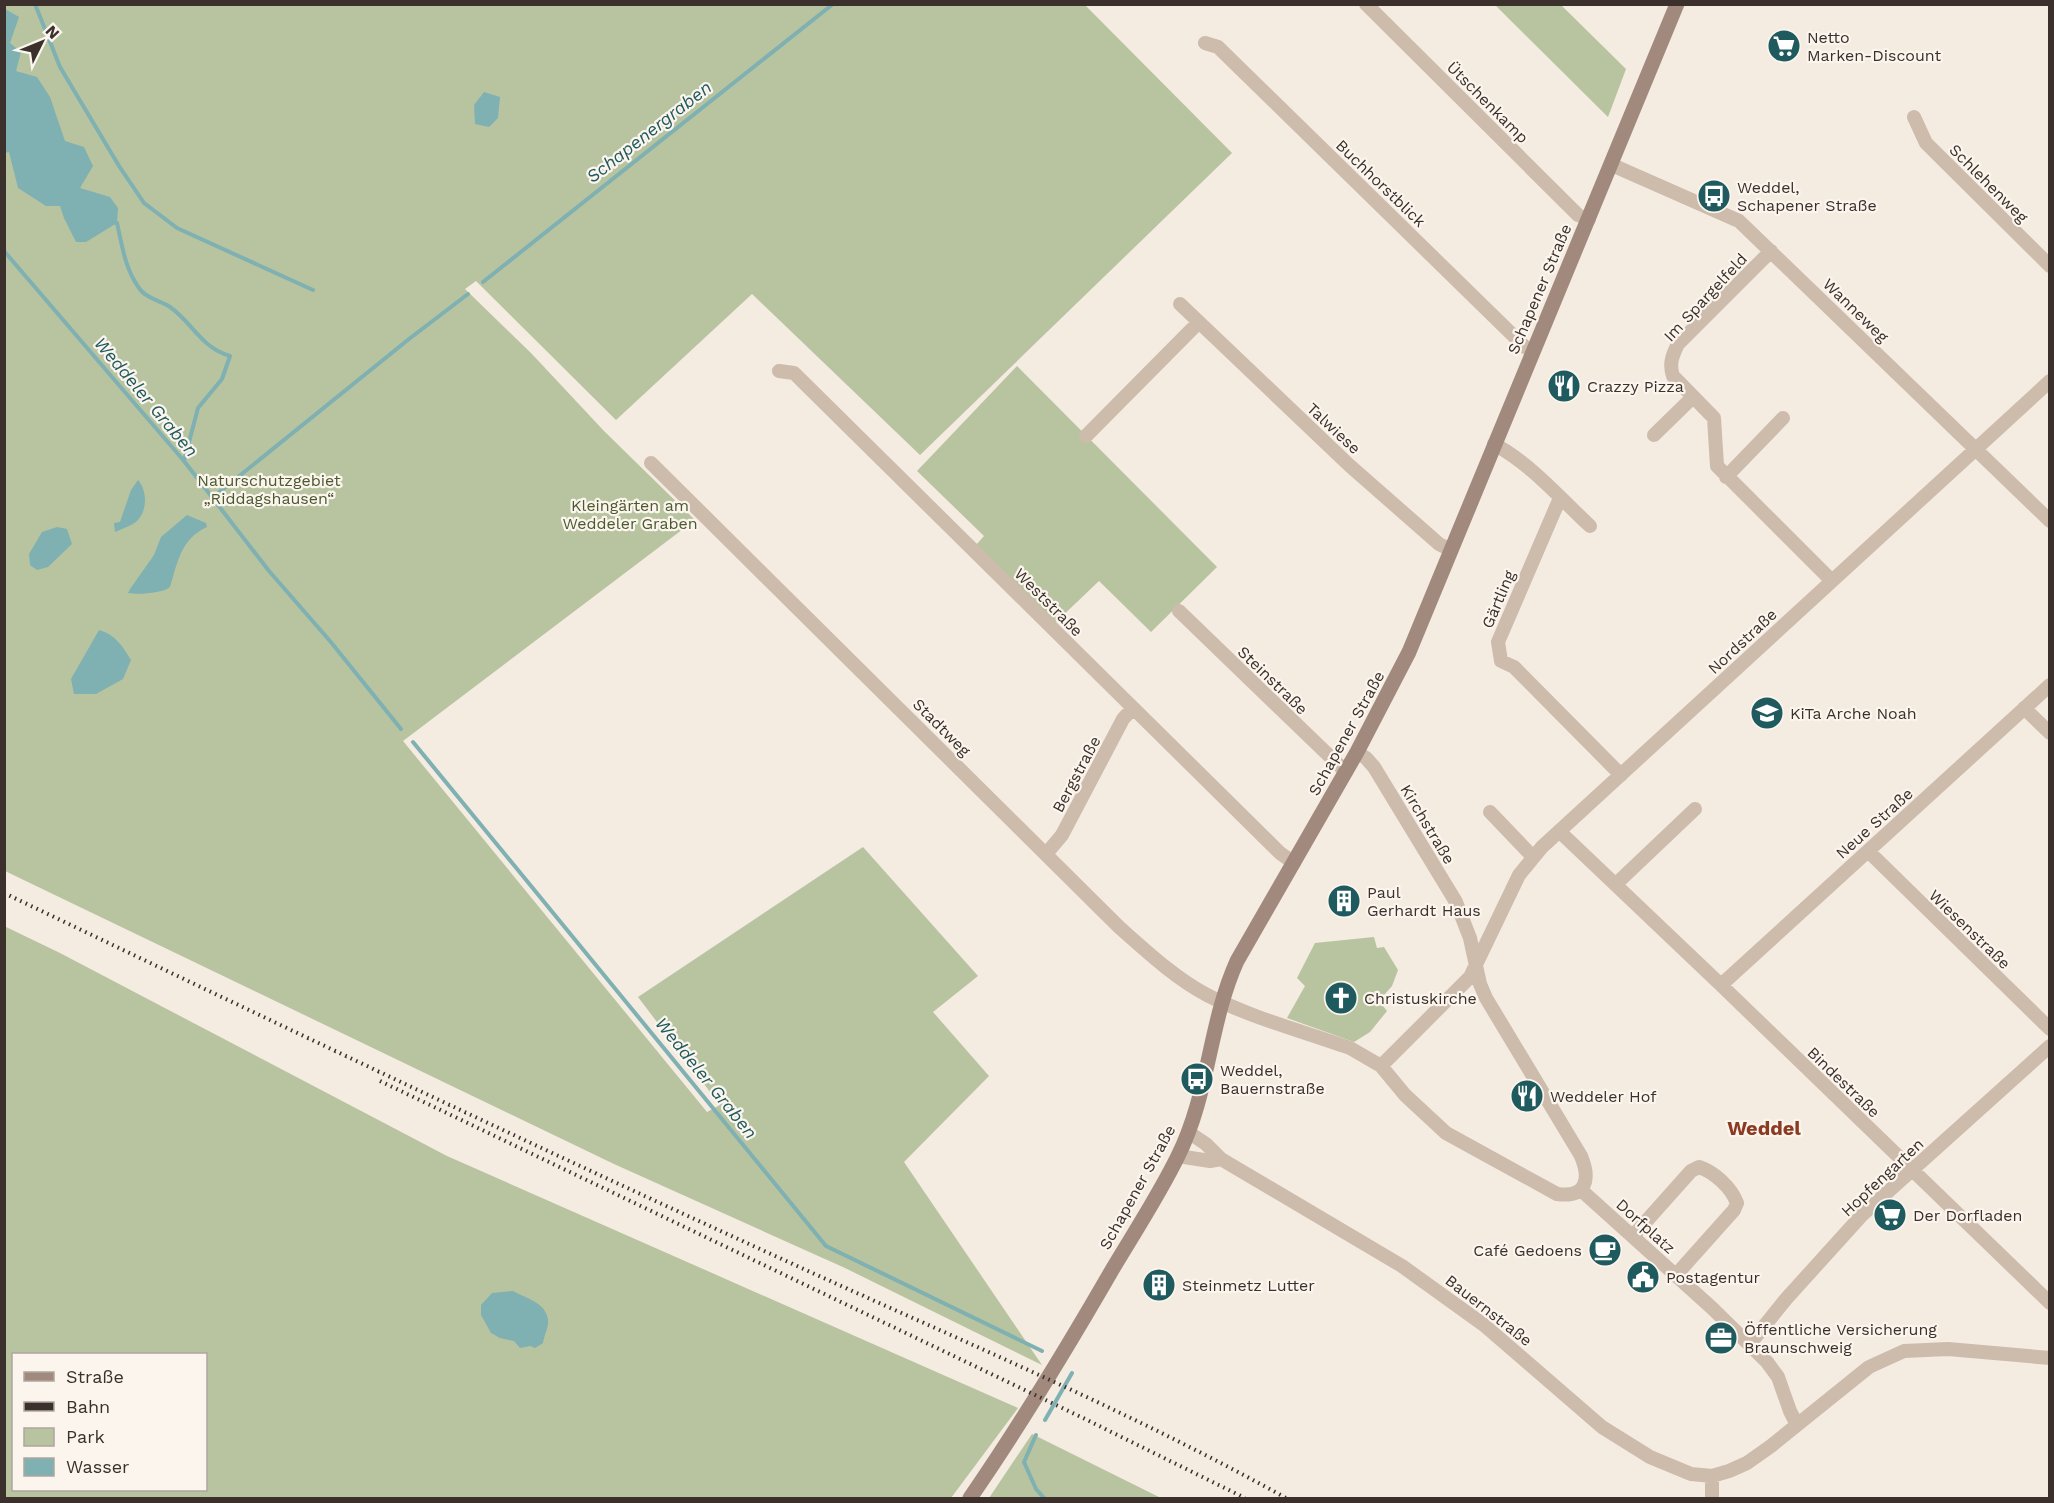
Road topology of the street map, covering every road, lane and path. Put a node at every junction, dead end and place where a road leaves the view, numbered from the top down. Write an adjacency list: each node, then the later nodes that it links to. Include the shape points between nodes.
1 (1366, 4): 6 (street, Ütschenkamp, via 1578,215)
2 (1677, 4): 5 (street, Schapener Straße)
3 (1205, 43): 11 (street, Buchhorstblick, via 1218,47)
4 (1914, 117): 8 (street, Schlehenweg, via 1926,143)
5 (1612, 165): 6 (street, Schapener Straße); 7 (street, Wanneweg, via 1728,215)
6 (1589, 219): 11 (street, Schapener Straße)
7 (1771, 251): 14 (street, Im Spargelfeld, via 1673,354 1673,376); 19 (street, Wanneweg)
8 (2049, 266)
9 (1180, 304): 10 (street, Talwiese)
10 (1199, 322): 17 (street); 25 (street, Talwiese, via 1348,465 1439,544)
11 (1532, 351): 18 (street, Schapener Straße)
12 (779, 371): 29 (street, Weststraße, via 794,373)
13 (2049, 381): 19 (street, Nordstraße)
14 (1693, 397): 16 (street); 21 (street, Im Spargelfeld, via 1713,418 1717,466)
15 (1783, 418): 21 (street)
16 (1654, 435)
17 (1086, 436)
18 (1494, 444): 22 (street); 25 (street, Schapener Straße)
19 (1975, 448): 23 (street, Wanneweg); 26 (street, Nordstraße)
20 (651, 463): 39 (street, Stadtweg)
21 (1726, 477): 26 (street, Im Spargelfeld)
22 (1560, 498): 24 (street); 34 (street, Gärtling, via 1498,642 1501,661 1514,667)
23 (2049, 521)
24 (1590, 526)
25 (1451, 550): 32 (street, Schapener Straße, via 1409,652)
26 (1832, 581): 34 (street, Nordstraße)
27 (1179, 611): 33 (street, Steinstraße)
28 (2049, 685): 30 (street, Neue Straße)
29 (1133, 708): 39 (street, Bergstraße, via 1123,719 1062,835); 41 (street, Weststraße)
30 (2024, 708): 31 (street); 38 (street, Neue Straße)
31 (2049, 733)
32 (1357, 753): 33 (street, Schapener Straße); 43 (street, Kirchstraße, via 1374,767 1456,903)
33 (1346, 772): 41 (street, Schapener Straße)
34 (1621, 775): 37 (street, Nordstraße)
35 (1695, 809): 42 (street)
36 (1490, 812): 40 (street)
37 (1559, 831): 40 (street, Nordstraße); 42 (street, Bindestraße)
38 (1868, 851): 44 (street, Neue Straße); 46 (street, Wiesenstraße)
39 (1046, 854): 45 (street, Stadtweg, via 1133,940 1192,986)
40 (1533, 857): 43 (street, Nordstraße, via 1519,875)
41 (1294, 863): 45 (street, Schapener Straße, via 1238,961)
42 (1616, 884): 44 (street, Bindestraße)
43 (1476, 966): 48 (street, via 1462,986); 53 (street, via 1495,1016 1581,1156 1586,1174)
44 (1721, 985): 52 (street, Bindestraße)
45 (1221, 1002): 48 (street, via 1350,1048); 49 (street, Schapener Straße, via 1201,1094)
46 (2049, 1029)
47 (2049, 1046): 52 (street, Hopfengarten)
48 (1381, 1066): 53 (street, via 1404,1095 1446,1132 1557,1194)
49 (1188, 1132): 50 (street, Schapener Straße); 51 (street, Bauernstraße)
50 (1178, 1156): 51 (street, Bauernstraße); 61 (street, Schapener Straße, via 1074,1336)
51 (1221, 1159): 60 (street, Bauernstraße, via 1437,1290 1514,1349 1587,1416 1625,1443 1690,1474)
52 (1912, 1172): 56 (street, Bindestraße); 57 (street, Hopfengarten, via 1862,1215)
53 (1581, 1190): 54 (street, Dorfplatz)
54 (1633, 1236): 55 (street, Dorfplatz); 55 (street, via 1691,1171 1699,1167 1708,1170 1734,1194 1737,1203)
55 (1676, 1275): 57 (street, Dorfplatz)
56 (2049, 1303)
57 (1749, 1345): 59 (street, Dorfplatz, via 1778,1377)
58 (2049, 1358): 59 (street, via 1948,1349 1904,1351 1869,1367)
59 (1797, 1425): 60 (street, via 1747,1463)
60 (1712, 1476): 62 (street)
61 (970, 1498)
62 (1712, 1498)

